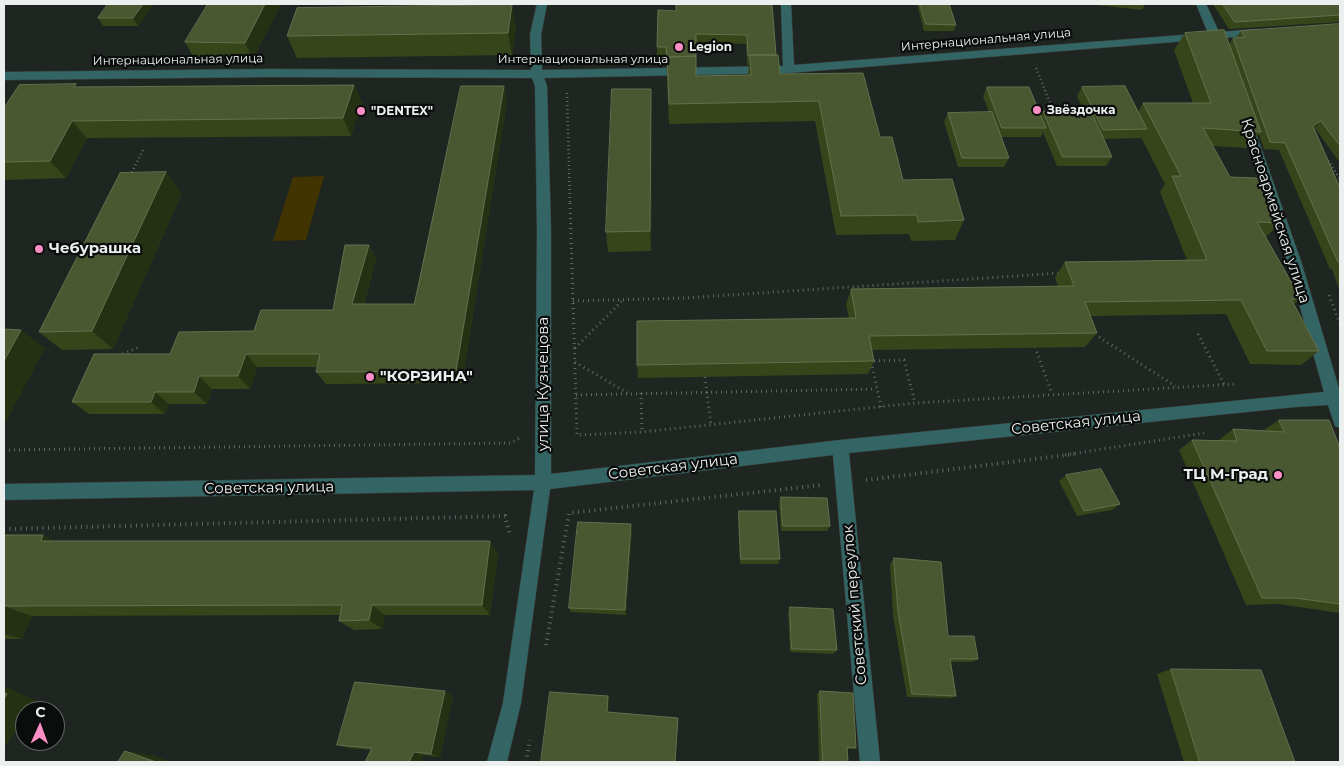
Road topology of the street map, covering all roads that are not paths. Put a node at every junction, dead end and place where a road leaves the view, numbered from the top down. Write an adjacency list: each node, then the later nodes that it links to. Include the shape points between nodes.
1 (542, 4): 8 (street, улица Кузнецова, via 534,48)
2 (786, 4): 7 (street)
3 (1201, 4): 5 (street)
4 (1271, 31): 5 (street, Интернациональная улица)
5 (1215, 35): 6 (street); 7 (street, Интернациональная улица)
6 (1223, 53)
7 (789, 69): 8 (street, Интернациональная улица)
8 (536, 74): 9 (street, Интернациональная улица, via 268,72); 14 (street, улица Кузнецова, via 541,86 544,221)
9 (4, 76)
10 (1241, 106): 11 (street, Красноармейская улица)
11 (1337, 398): 12 (street, Красноармейская улица); 13 (street, Советская улица)
12 (1340, 421)
13 (840, 448): 14 (street, Советская улица); 17 (street, Советский переулок)
14 (543, 482): 15 (street, Советская улица); 16 (street, улица Кузнецова, via 512,703)
15 (4, 492)
16 (497, 762)
17 (870, 762)

